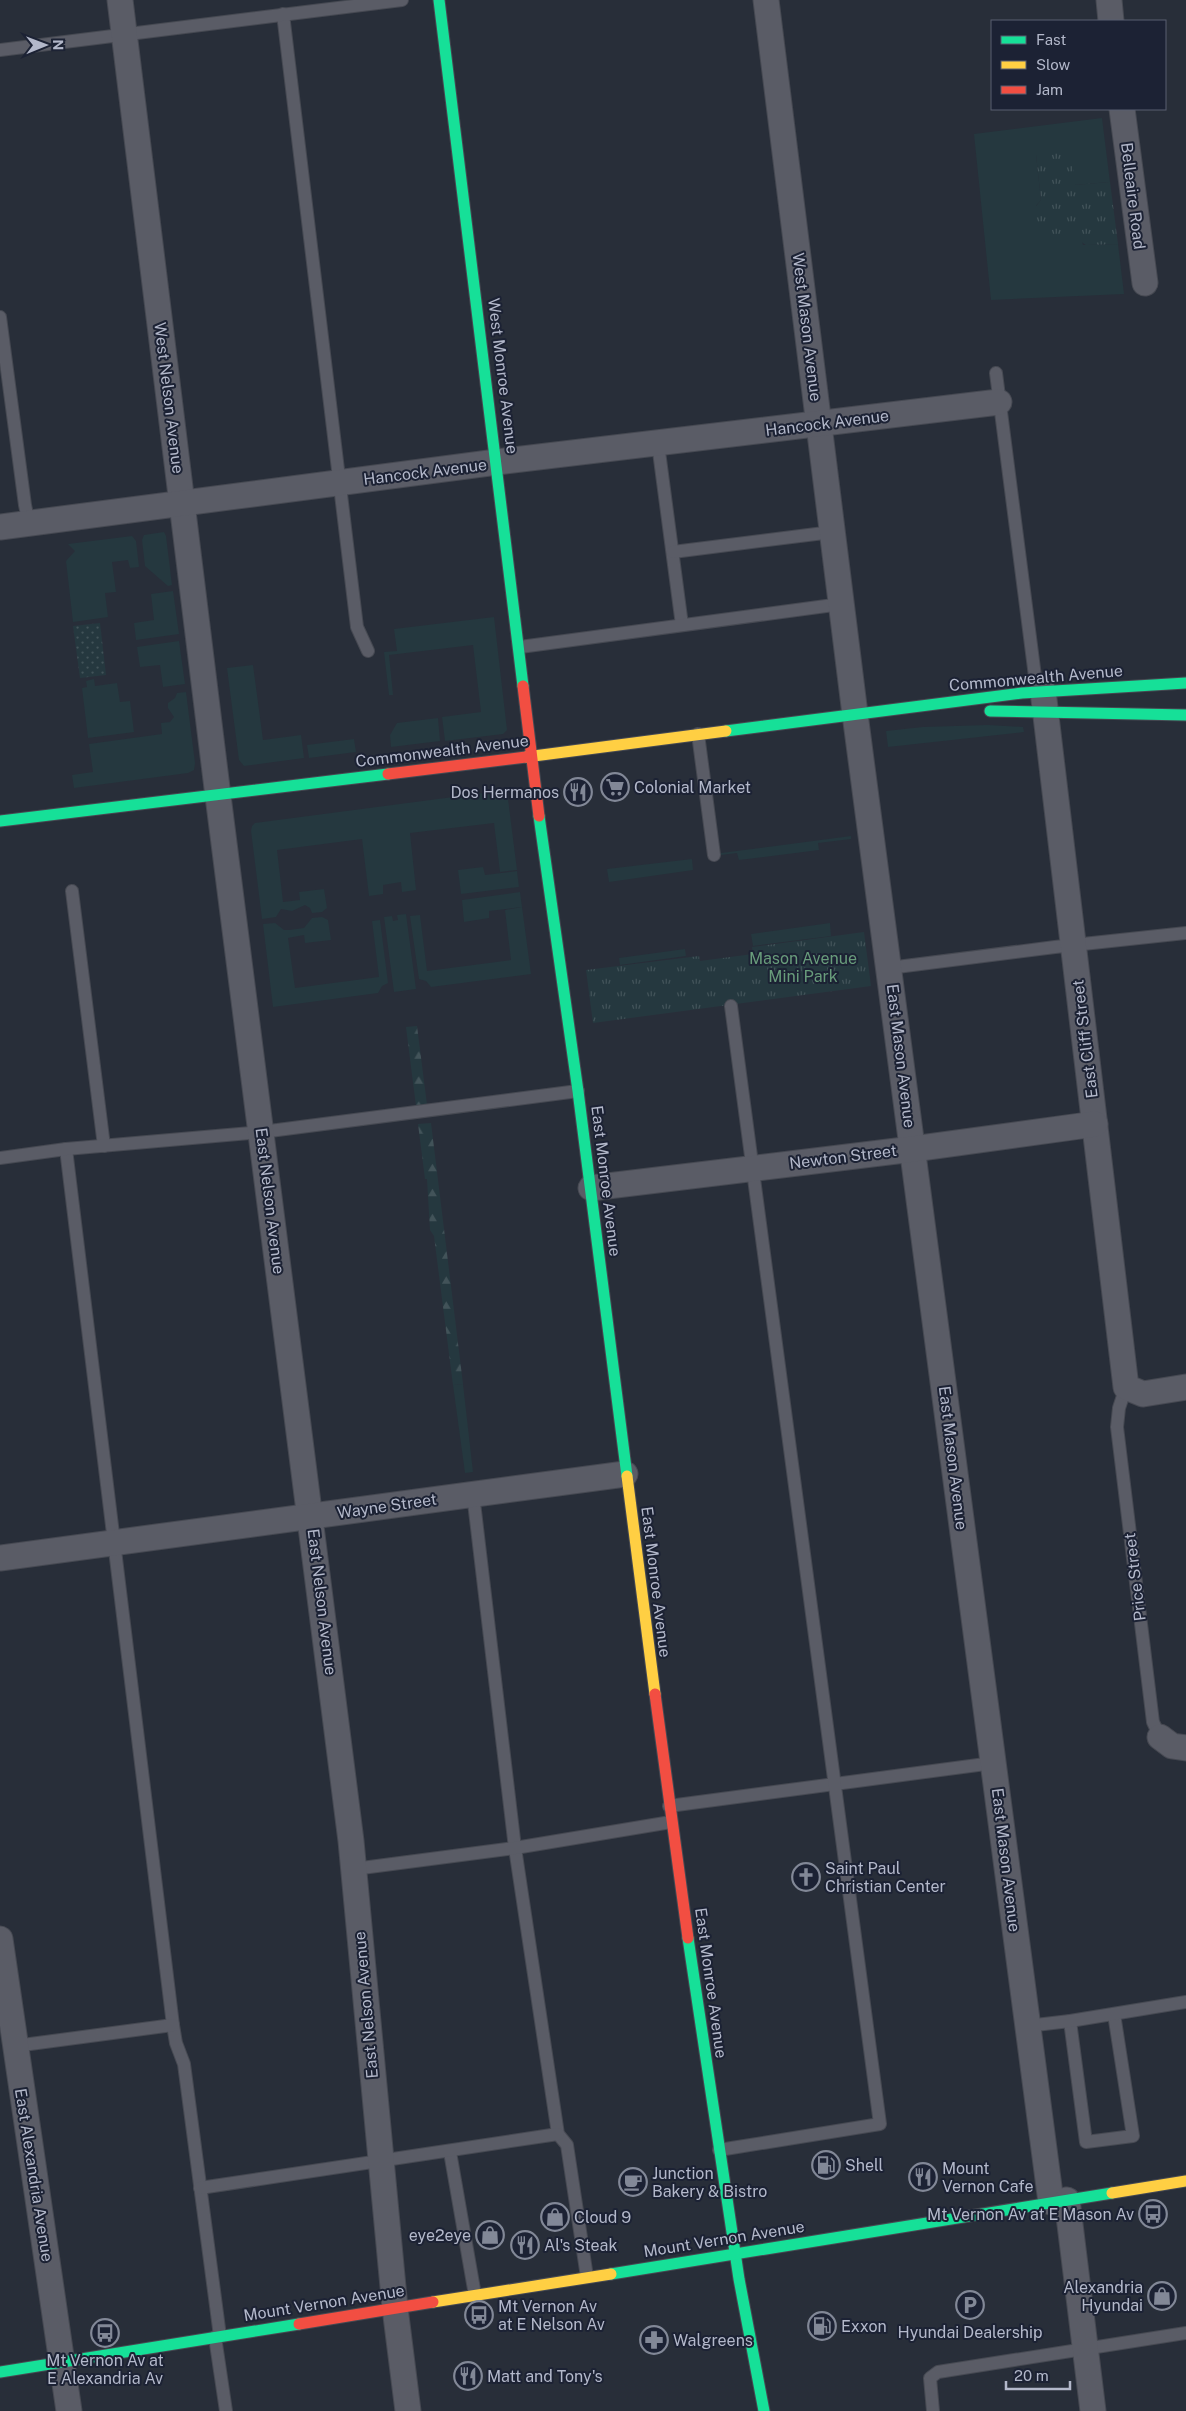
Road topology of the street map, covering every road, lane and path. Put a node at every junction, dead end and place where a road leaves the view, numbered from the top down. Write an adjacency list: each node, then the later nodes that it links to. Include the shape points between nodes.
1 (120, 0): 8 (street, West Nelson Avenue)
2 (402, 0): 6 (lane)
3 (439, 0): 17 (street, West Monroe Avenue)
4 (766, 0): 15 (street, West Mason Avenue)
5 (1109, 0): 7 (street)
6 (283, 14): 8 (lane); 18 (lane)
7 (1111, 20)
8 (124, 33): 9 (lane); 19 (street, West Nelson Avenue)
9 (0, 50)
10 (1122, 110): 11 (street, Belleaire Road)
11 (1145, 283)
12 (0, 318): 20 (lane)
13 (996, 374): 14 (lane)
14 (1000, 402): 15 (street, Hancock Avenue); 29 (lane, via 1035,678)
15 (819, 424): 16 (street, Hancock Avenue); 22 (street, West Mason Avenue)
16 (658, 444): 17 (street, Hancock Avenue); 23 (lane)
17 (498, 462): 18 (street, Hancock Avenue); 26 (street, West Monroe Avenue)
18 (338, 483): 19 (street, Hancock Avenue); 27 (lane, via 357,627)
19 (182, 504): 20 (street, Hancock Avenue); 35 (street, West Nelson Avenue)
20 (29, 524): 21 (street, Hancock Avenue)
21 (0, 528)
22 (832, 532): 23 (lane); 24 (street, West Mason Avenue)
23 (673, 552): 25 (lane)
24 (842, 604): 25 (lane); 31 (street, West Mason Avenue)
25 (682, 625): 26 (lane)
26 (520, 647): 34 (street, West Monroe Avenue)
27 (368, 651)
28 (1186, 683): 29 (street, Commonwealth Avenue)
29 (1044, 701): 30 (street, Commonwealth Avenue); 30 (street, Commonwealth Avenue); 32 (street, Commonwealth Avenue); 40 (street, East Cliff Street)
30 (888, 709): 31 (street, Commonwealth Avenue)
31 (855, 714): 33 (street, Commonwealth Avenue); 41 (street, East Mason Avenue)
32 (1186, 715)
33 (698, 734): 34 (street, Commonwealth Avenue); 37 (lane)
34 (531, 756): 35 (street, Commonwealth Avenue); 43 (street, East Monroe Avenue)
35 (218, 796): 36 (street, Commonwealth Avenue); 45 (street, East Nelson Avenue)
36 (0, 821)
37 (714, 855)
38 (72, 891): 46 (lane)
39 (1186, 933): 40 (lane)
40 (1074, 945): 41 (lane); 44 (street, East Cliff Street)
41 (889, 968): 47 (street, East Mason Avenue)
42 (731, 1006): 50 (lane)
43 (578, 1091): 45 (lane, via 424,1116); 51 (street, East Monroe Avenue)
44 (1095, 1124): 47 (street, Newton Street); 52 (street, East Cliff Street)
45 (262, 1132): 46 (lane); 56 (street, East Nelson Avenue)
46 (104, 1146): 48 (lane)
47 (913, 1149): 50 (street, Newton Street); 61 (street, East Mason Avenue)
48 (66, 1150): 49 (lane); 57 (lane)
49 (0, 1158)
50 (754, 1168): 51 (street, Newton Street); 62 (lane)
51 (590, 1188): 54 (street, East Monroe Avenue)
52 (1126, 1387): 53 (street, via 1143,1394); 59 (lane, Price Street, via 1117,1427 1153,1722)
53 (1186, 1387)
54 (625, 1474): 55 (street, Wayne Street); 63 (street, East Monroe Avenue)
55 (473, 1494): 56 (street, Wayne Street); 65 (lane)
56 (311, 1516): 57 (street, Wayne Street); 66 (street, East Nelson Avenue)
57 (114, 1543): 58 (street, Wayne Street); 71 (lane)
58 (0, 1558)
59 (1160, 1737): 60 (street, Price Street, via 1172,1746)
60 (1186, 1748)
61 (993, 1763): 62 (lane); 72 (street, East Mason Avenue)
62 (835, 1784): 63 (lane); 75 (lane, via 880,2124)
63 (669, 1806): 64 (street, East Monroe Avenue)
64 (671, 1822): 65 (lane); 75 (street, East Monroe Avenue)
65 (515, 1848): 66 (lane); 74 (lane)
66 (354, 1870): 77 (street, East Nelson Avenue)
67 (0, 1939): 73 (street, East Alexandria Avenue)
68 (1186, 2002): 69 (lane)
69 (1114, 2014): 70 (lane); 70 (lane, via 1132,2136 1086,2142)
70 (1070, 2021): 72 (lane)
71 (173, 2025): 73 (lane); 79 (lane, via 184,2064)
72 (1027, 2026): 80 (street, East Mason Avenue)
73 (7, 2047): 88 (street, East Alexandria Avenue)
74 (558, 2134): 76 (lane); 82 (lane, via 567,2146)
75 (719, 2150): 81 (street, East Monroe Avenue)
76 (450, 2152): 77 (lane); 83 (lane)
77 (381, 2162): 79 (lane); 84 (street, East Nelson Avenue)
78 (1186, 2181): 80 (street, Mount Vernon Avenue)
79 (200, 2188): 86 (lane)
80 (1059, 2201): 81 (street, Mount Vernon Avenue); 87 (street, East Mason Avenue)
81 (736, 2253): 82 (street, Mount Vernon Avenue); 93 (street, East Monroe Avenue)
82 (587, 2277): 83 (street, Mount Vernon Avenue)
83 (475, 2295): 84 (street, Mount Vernon Avenue)
84 (394, 2308): 86 (street, Mount Vernon Avenue); 92 (street, East Nelson Avenue)
85 (1186, 2333): 87 (lane)
86 (217, 2337): 88 (street, Mount Vernon Avenue); 91 (lane)
87 (1085, 2348): 94 (lane, via 934,2373 930,2378); 95 (street, East Mason Avenue)
88 (63, 2362): 89 (street, Mount Vernon Avenue); 90 (street, East Alexandria Avenue)
89 (0, 2372)
90 (70, 2411)
91 (226, 2411)
92 (408, 2411)
93 (764, 2411)
94 (933, 2411)
95 (1093, 2411)

